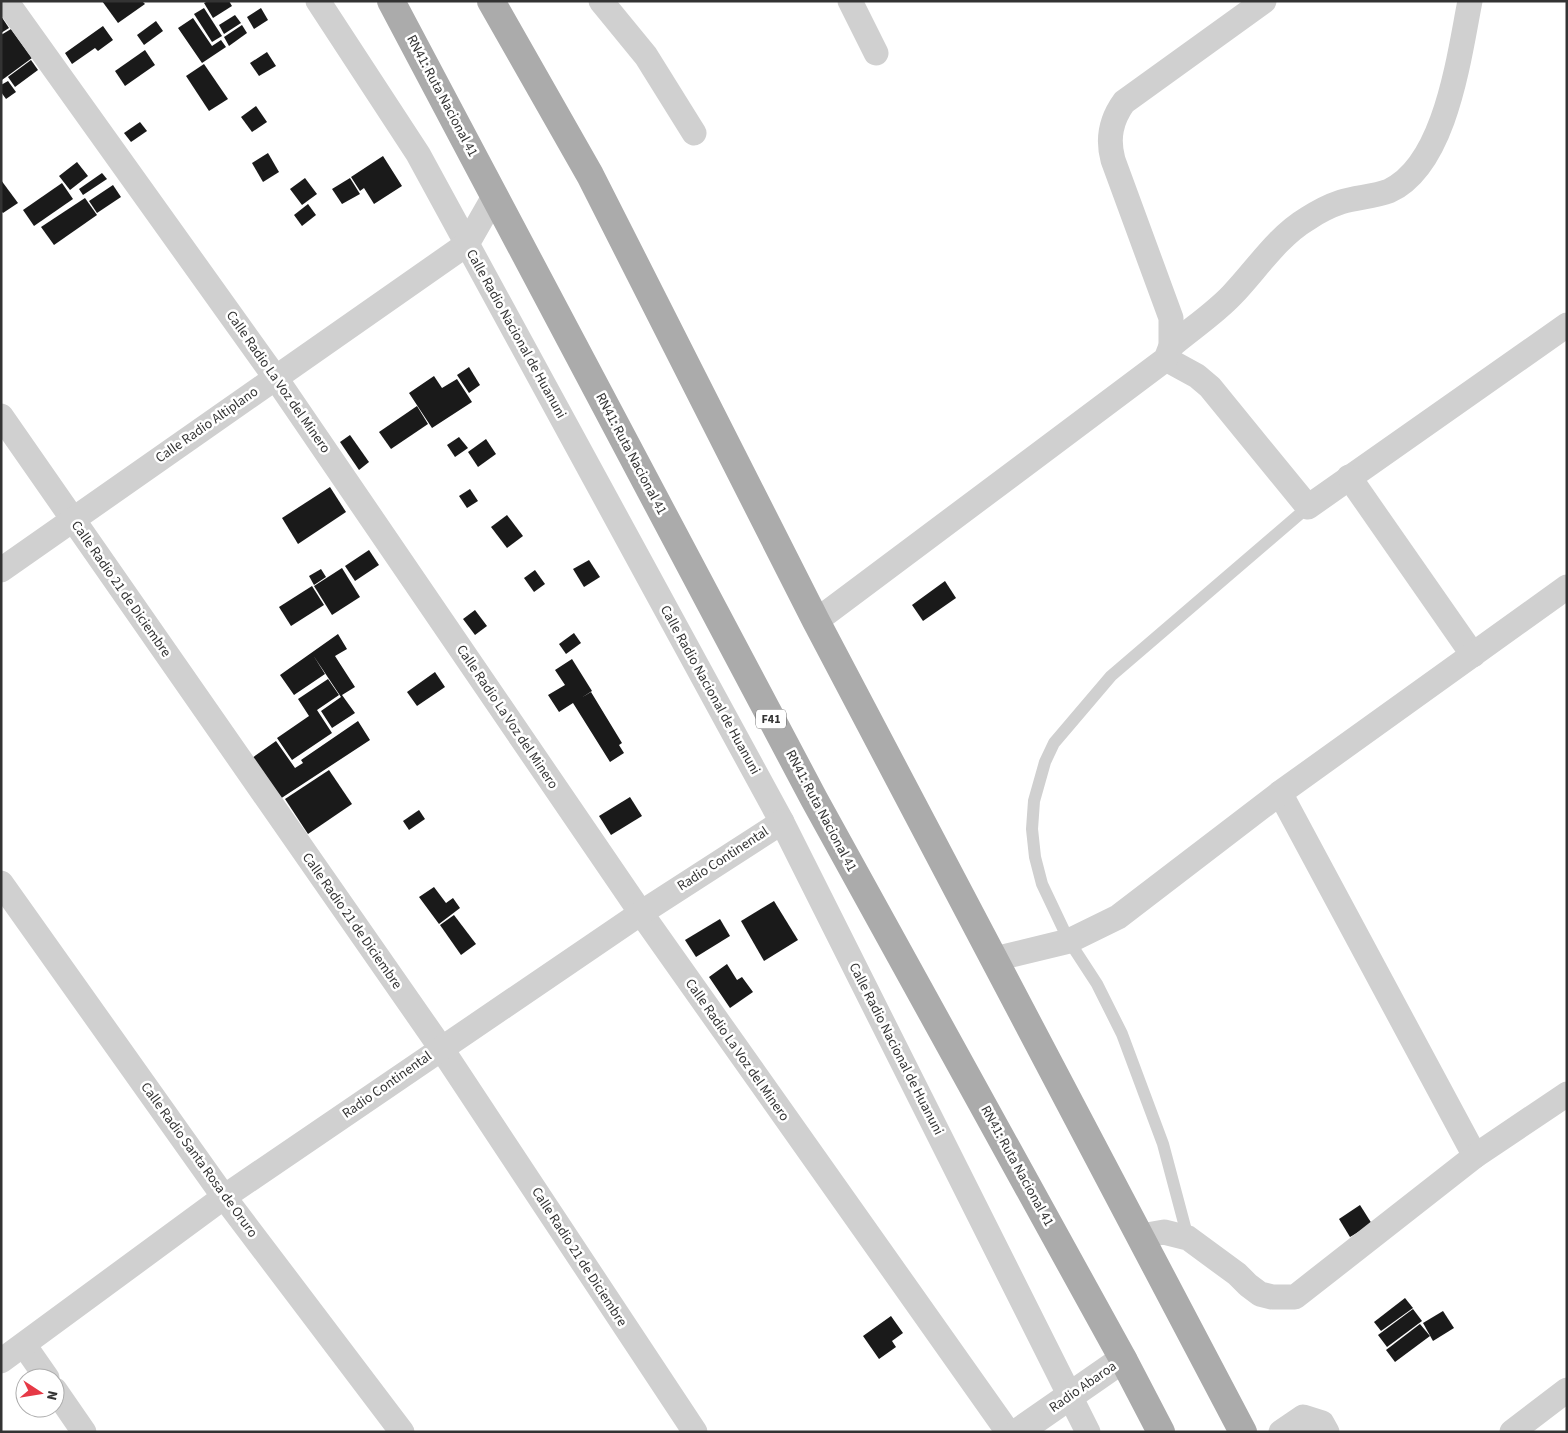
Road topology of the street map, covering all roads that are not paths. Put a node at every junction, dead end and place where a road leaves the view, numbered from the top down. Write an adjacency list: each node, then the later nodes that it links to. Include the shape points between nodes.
1 (6, 1): 15 (street, Calle Radio La Voz del Minero)
2 (318, 1): 12 (street, Calle Radio Nacional de Huanuni, via 418,154)
3 (391, 1): 11 (main road, RN41: Ruta Nacional 41 / F41)
4 (491, 1): 22 (main road, via 590,175)
5 (601, 1): 10 (street, via 646,56)
6 (850, 1): 9 (street)
7 (1264, 1): 14 (street, via 1124,102 1112,122 1110,148 1113,160 1171,318)
8 (1470, 1): 14 (street, via 1449,101 1420,165 1389,191 1339,202 1306,220 1277,244 1231,296)
9 (876, 53)
10 (694, 133)
11 (495, 195): 12 (street, Calle Radio Altiplano); 37 (main road, RN41: Ruta Nacional 41 / F41, via 814,799)
12 (467, 244): 15 (street, Calle Radio Altiplano); 25 (street, Calle Radio Nacional de Huanuni)
13 (1567, 325): 17 (street)
14 (1168, 352): 18 (street, via 1210,386); 22 (street)
15 (275, 377): 19 (street, Calle Radio Altiplano); 27 (street, Calle Radio La Voz del Minero)
16 (1, 416): 19 (street, Calle Radio 21 de Diciembre)
17 (1349, 477): 18 (street); 23 (street)
18 (1308, 507): 28 (lane, via 1111,676 1054,743 1038,781 1032,829 1042,884)
19 (73, 521): 20 (street, Calle Radio Altiplano); 30 (street, Calle Radio 21 de Diciembre)
20 (1, 570)
21 (1567, 587): 23 (street)
22 (816, 621): 29 (main road)
23 (1473, 655): 24 (street)
24 (1280, 793): 28 (street, via 1118,917); 32 (street)
25 (782, 822): 27 (street, Radio Continental); 41 (street, Calle Radio Nacional de Huanuni)
26 (1, 883): 33 (street, Calle Radio Santa Rosa de Oruro)
27 (641, 913): 30 (street, Radio Continental); 46 (street, Calle Radio La Voz del Minero)
28 (1069, 941): 29 (street); 35 (lane, via 1097,984 1140,1078 1163,1144)
29 (995, 959): 34 (main road)
30 (441, 1048): 33 (street, Radio Continental); 45 (street, Calle Radio 21 de Diciembre)
31 (1567, 1094): 32 (street)
32 (1475, 1156): 35 (street, via 1295,1297 1272,1298 1260,1294)
33 (224, 1197): 36 (street, Radio Continental); 44 (street, Calle Radio Santa Rosa de Oruro)
34 (1141, 1236): 35 (street, via 1164,1232); 50 (main road)
35 (1188, 1238)
36 (24, 1345): 38 (street, Radio Continental); 39 (street)
37 (1123, 1359): 41 (street, Radio Abaroa); 49 (main road, RN41: Ruta Nacional 41 / F41)
38 (1, 1361)
39 (40, 1368)
40 (1567, 1390): 53 (street)
41 (1070, 1396): 47 (street, Radio Abaroa); 48 (street, Calle Radio Nacional de Huanuni)
42 (65, 1404): 43 (street)
43 (84, 1432)
44 (402, 1432)
45 (695, 1432)
46 (1008, 1432)
47 (1018, 1432)
48 (1088, 1432)
49 (1161, 1432)
50 (1242, 1432)
51 (1281, 1432): 52 (street, via 1303,1417 1322,1423)
52 (1327, 1432)
53 (1512, 1432)

